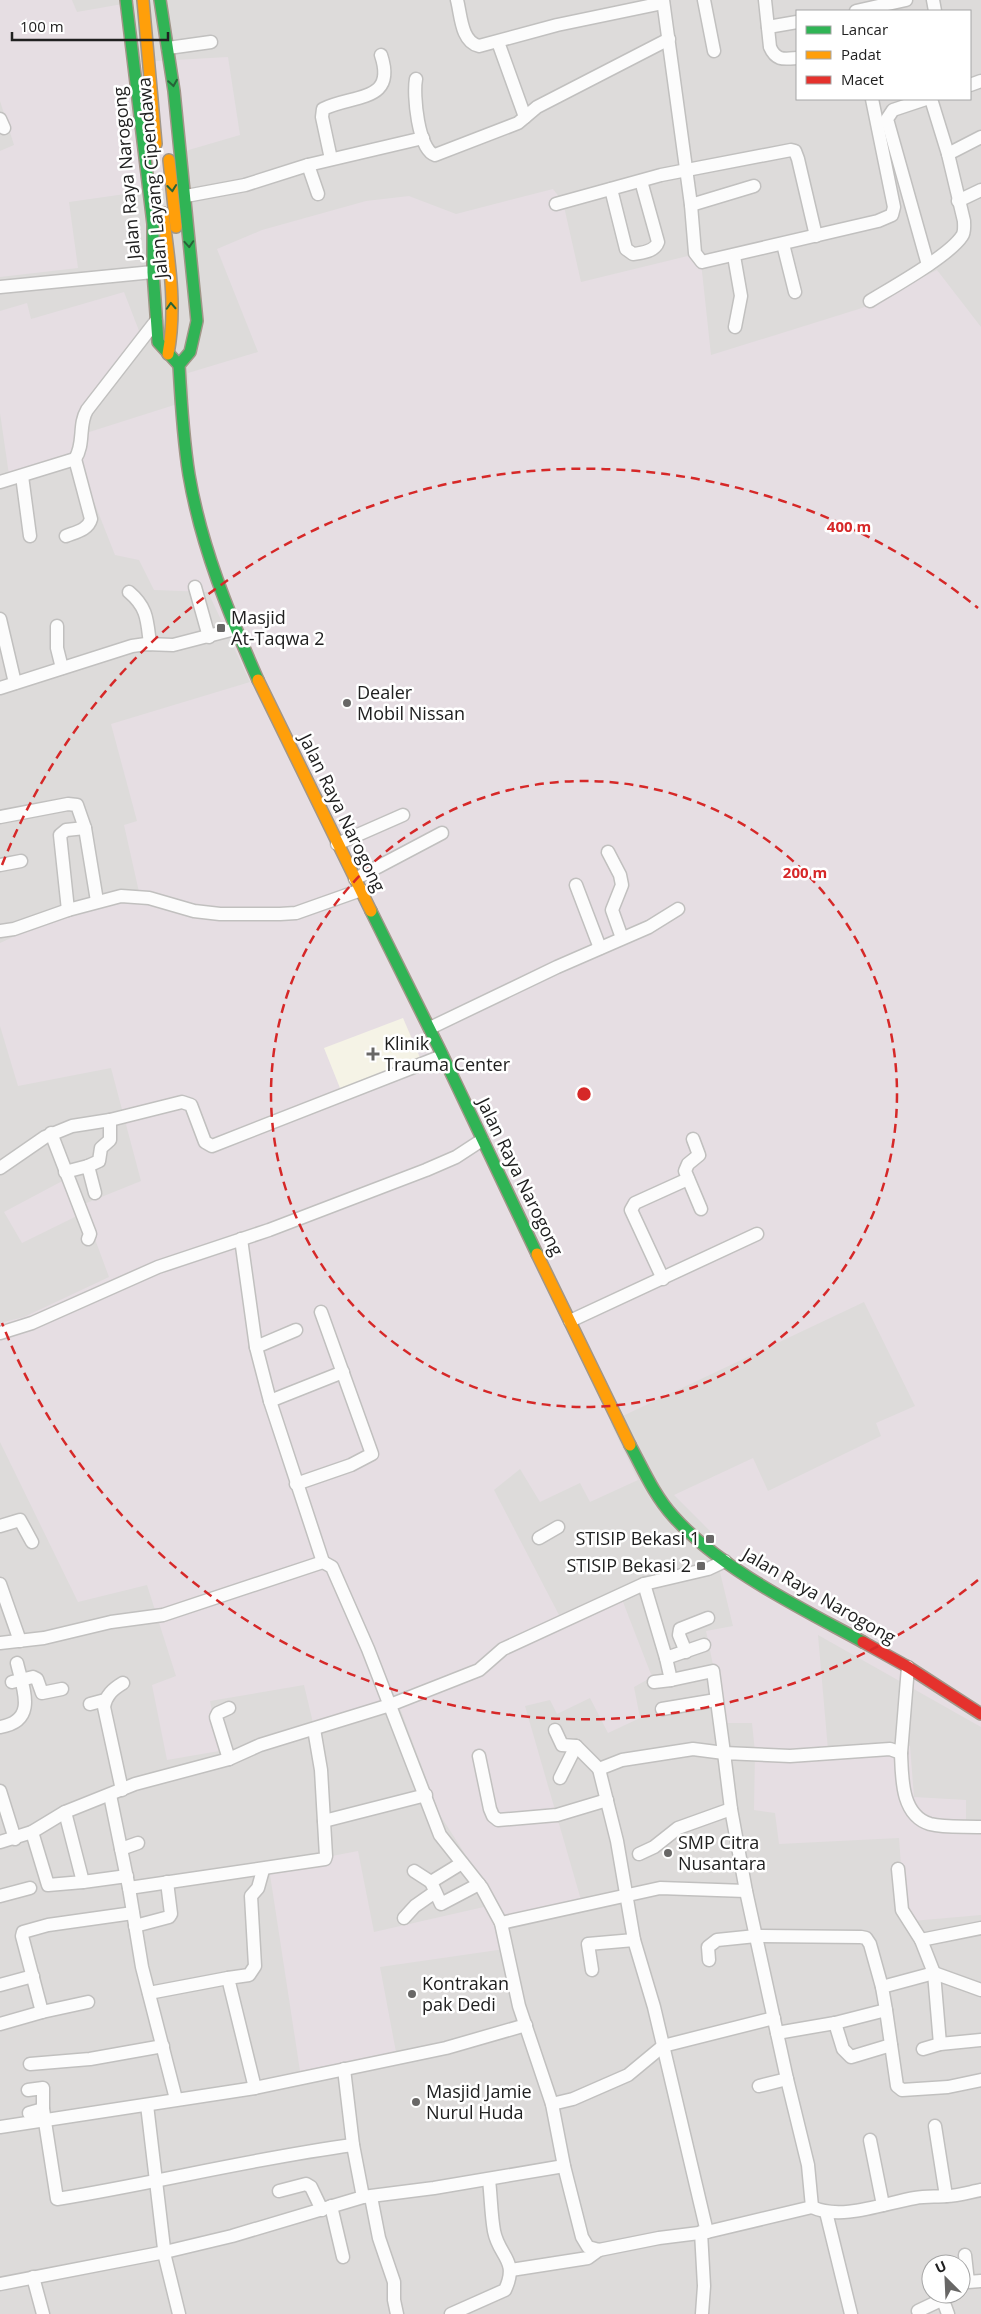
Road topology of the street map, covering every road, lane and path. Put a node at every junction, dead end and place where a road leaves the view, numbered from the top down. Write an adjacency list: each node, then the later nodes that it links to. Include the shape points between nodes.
1 (126, 0): 44 (main road, Jalan Raya Narogong, via 153,224)
2 (143, 0): 51 (main road, Jalan Layang Cipendawa, one-way to 2, via 173,333 169,267)
3 (152, 0): 50 (main road, Jalan Layang Cipendawa, one-way to 50, via 180,266 182,323)
4 (160, 0): 16 (main road)
5 (457, 0): 15 (street, via 468,41 479,46)
6 (704, 0): 17 (street)
7 (765, 0): 12 (street)
8 (906, 0): 10 (street)
9 (663, 1): 13 (street); 15 (street)
10 (861, 10)
11 (796, 22): 12 (street)
12 (768, 27): 19 (street, via 770,47 775,56 783,60)
13 (669, 39): 24 (street, via 537,107); 30 (street)
14 (211, 42): 16 (street)
15 (498, 42): 24 (street)
16 (168, 48): 36 (main road, one-way to 36)
17 (714, 51)
18 (381, 55): 28 (street, via 386,79 382,87 323,109)
19 (796, 58)
20 (416, 79): 25 (street, via 415,104)
21 (874, 100): 40 (street, via 895,210 886,218)
22 (923, 100): 43 (street, via 897,108 887,120)
23 (931, 100): 27 (street)
24 (525, 117): 25 (street, via 513,125 435,155 429,151)
25 (423, 138): 28 (street)
26 (981, 138): 27 (street)
27 (948, 154): 37 (street)
28 (331, 159): 29 (street)
29 (308, 165): 35 (street); 36 (street, via 245,185)
30 (686, 172): 31 (street); 39 (street); 40 (street, via 793,150 798,159)
31 (641, 180): 33 (street); 33 (street, via 658,242 655,248 646,252 633,254 625,247)
32 (754, 186): 39 (street)
33 (611, 189): 38 (street)
34 (981, 190): 37 (street)
35 (318, 194)
36 (186, 196): 50 (main road, one-way to 50, via 197,321)
37 (958, 201): 43 (street, via 964,233)
38 (556, 204)
39 (691, 205): 42 (street, via 694,250 698,259 706,262)
40 (816, 236): 41 (street)
41 (783, 244): 42 (street); 46 (street)
42 (734, 256): 49 (street, via 741,296)
43 (928, 265): 47 (street)
44 (153, 272): 45 (street); 48 (main road, Jalan Raya Narogong)
45 (0, 287)
46 (795, 292)
47 (870, 301)
48 (156, 321): 51 (main road, Jalan Raya Narogong, via 158,342); 53 (street, via 85,414 81,445)
49 (735, 327)
50 (190, 352): 52 (main road)
51 (168, 354): 52 (main road, Jalan Raya Narogong)
52 (179, 365): 62 (main road, Jalan Raya Narogong, via 182,416 194,501 205,546)
53 (75, 459): 54 (street); 57 (street, via 91,519 90,524)
54 (22, 476): 55 (street); 56 (street)
55 (0, 482)
56 (30, 536)
57 (66, 536)
58 (195, 587): 63 (street)
59 (129, 592): 64 (street, via 145,611)
60 (0, 619): 66 (street)
61 (57, 626): 65 (street, via 57,648)
62 (235, 629): 63 (street); 72 (main road, Jalan Raya Narogong)
63 (209, 636): 64 (street, via 173,645)
64 (150, 644): 65 (street, via 132,646)
65 (62, 668): 66 (street)
66 (15, 683): 67 (street)
67 (0, 688)
68 (403, 815): 72 (street)
69 (0, 817): 70 (street, via 77,805)
70 (85, 828): 78 (street); 80 (street, via 66,830 60,835)
71 (442, 833): 76 (street)
72 (337, 844): 76 (main road, Jalan Raya Narogong)
73 (608, 852): 82 (street, via 622,880 622,889 612,910)
74 (21, 861): 75 (street)
75 (0, 865)
76 (358, 884): 78 (street, via 296,913 241,915 203,912 136,896); 84 (main road, Jalan Raya Narogong)
77 (576, 885): 83 (street)
78 (97, 901): 80 (street)
79 (678, 909): 82 (street, via 649,927)
80 (68, 910): 81 (street)
81 (0, 931)
82 (622, 938): 83 (street)
83 (600, 948): 84 (street)
84 (430, 1028): 85 (main road, Jalan Raya Narogong)
85 (442, 1056): 86 (street, via 212,1146 205,1142 193,1108 186,1102); 89 (main road, Jalan Raya Narogong)
86 (110, 1120): 87 (street); 90 (street, via 110,1140 102,1148 100,1160)
87 (51, 1133): 91 (street); 92 (street)
88 (693, 1139): 93 (street, via 700,1153 686,1166)
89 (482, 1140): 98 (street, via 456,1157 426,1170); 101 (main road, Jalan Raya Narogong)
90 (88, 1166): 92 (street); 94 (street)
91 (0, 1168)
92 (65, 1172): 97 (street, via 90,1234)
93 (688, 1179): 95 (street); 99 (street, via 635,1203 631,1210)
94 (95, 1193)
95 (701, 1208)
96 (757, 1234): 99 (street)
97 (88, 1239)
98 (241, 1239): 103 (street, via 158,1267 32,1323); 104 (street)
99 (663, 1279): 101 (street)
100 (321, 1312): 105 (street)
101 (570, 1321): 112 (main road, Jalan Raya Narogong, via 648,1480 680,1524)
102 (296, 1330): 104 (street)
103 (0, 1332)
104 (256, 1347): 106 (street)
105 (343, 1372): 106 (street); 107 (street, via 372,1455)
106 (270, 1401): 107 (street)
107 (296, 1484): 113 (street)
108 (0, 1526): 111 (street, via 20,1520)
109 (558, 1527): 110 (street)
110 (539, 1538)
111 (32, 1542)
112 (724, 1561): 115 (street, via 708,1569); 123 (main road, Jalan Raya Narogong, via 768,1590)
113 (323, 1562): 117 (street, via 162,1615); 132 (street, via 336,1571)
114 (0, 1584): 117 (street)
115 (644, 1584): 121 (street); 132 (street, via 504,1649 470,1674)
116 (708, 1618): 120 (street, via 680,1630)
117 (20, 1641): 118 (street)
118 (0, 1644)
119 (704, 1646): 120 (street)
120 (686, 1652): 121 (street)
121 (666, 1658): 124 (street)
122 (17, 1663): 125 (street)
123 (908, 1667): 135 (main road, Jalan Raya Narogong); 141 (street)
124 (671, 1680): 126 (street); 130 (street, via 713,1671)
125 (16, 1681): 128 (street, via 36,1677 42,1693); 136 (street, via 25,1710 18,1721)
126 (654, 1682)
127 (123, 1683): 129 (street)
128 (62, 1689)
129 (105, 1700): 131 (street); 147 (street)
130 (716, 1700): 134 (street); 140 (street)
131 (90, 1704)
132 (390, 1705): 137 (street); 148 (street)
133 (229, 1708): 143 (street, via 216,1717)
134 (662, 1709)
135 (981, 1714)
136 (0, 1726)
137 (314, 1730): 143 (street, via 260,1745); 152 (street, via 321,1770)
138 (555, 1730): 139 (street, via 562,1746)
139 (576, 1746): 144 (street); 145 (street)
140 (724, 1753): 141 (street, via 790,1756 890,1750); 144 (street, via 693,1748 622,1760); 150 (street)
141 (901, 1753): 153 (street, via 902,1785 911,1810 920,1819 930,1824)
142 (479, 1756): 149 (street, via 490,1809 498,1820 557,1816)
143 (229, 1759): 147 (street)
144 (599, 1769): 149 (street)
145 (560, 1778)
146 (0, 1791): 155 (street)
147 (116, 1793): 151 (street); 158 (street)
148 (426, 1795): 152 (street); 160 (street, via 440,1835)
149 (607, 1800): 172 (street)
150 (731, 1808): 159 (street, via 678,1828 654,1847); 170 (street)
151 (65, 1812): 154 (street); 164 (street)
152 (324, 1820): 162 (street, via 325,1859)
153 (981, 1827)
154 (32, 1832): 155 (street); 164 (street, via 48,1885)
155 (15, 1838): 156 (street)
156 (0, 1842)
157 (138, 1842): 158 (street)
158 (121, 1849): 165 (street)
159 (638, 1854)
160 (462, 1863): 167 (street); 168 (street)
161 (898, 1869): 180 (street, via 902,1910)
162 (263, 1870): 166 (street); 185 (street, via 258,1888 251,1896 255,1966 249,1976)
163 (414, 1871): 168 (street)
164 (83, 1882): 165 (street)
165 (128, 1882): 166 (street); 173 (street)
166 (166, 1882): 176 (street, via 169,1917)
167 (479, 1884): 168 (street, via 441,1904); 175 (street)
168 (433, 1887): 174 (street)
169 (30, 1888): 171 (street)
170 (746, 1892): 172 (street, via 660,1888); 178 (street)
171 (0, 1896)
172 (625, 1896): 175 (street); 179 (street)
173 (133, 1913): 176 (street); 184 (street, via 24,1931 22,1936)
174 (404, 1918)
175 (501, 1924): 196 (street)
176 (135, 1926): 189 (street)
177 (981, 1928): 180 (street)
178 (756, 1936): 181 (street, via 712,1942 708,1947); 187 (street, via 866,1938); 193 (street)
179 (634, 1940): 182 (street, via 588,1944); 202 (street)
180 (921, 1940): 183 (street)
181 (709, 1960)
182 (592, 1970)
183 (934, 1973): 187 (street); 188 (street); 199 (street)
184 (34, 1976): 186 (street); 192 (street)
185 (228, 1978): 189 (street); 211 (street)
186 (0, 1985)
187 (882, 1987): 191 (street)
188 (981, 1990)
189 (149, 1993): 201 (street)
190 (88, 2002): 192 (street)
191 (886, 2010): 194 (street); 200 (street)
192 (42, 2012): 195 (street)
193 (774, 2018): 197 (street); 202 (street)
194 (835, 2023): 197 (street); 200 (street, via 843,2049 851,2057)
195 (0, 2024)
196 (526, 2025): 206 (street, via 446,2048); 214 (street)
197 (778, 2033): 207 (street)
198 (981, 2040): 199 (street)
199 (940, 2044): 203 (street)
200 (891, 2045): 208 (street, via 897,2086 902,2090 948,2087)
201 (163, 2046): 205 (street); 213 (street)
202 (663, 2046): 214 (street, via 628,2075 573,2099); 233 (street)
203 (923, 2048)
204 (30, 2064): 205 (street)
205 (45, 2064): 210 (street)
206 (344, 2069): 211 (street); 221 (street)
207 (787, 2079): 209 (street); 230 (street, via 808,2165)
208 (981, 2080)
209 (759, 2086)
210 (43, 2088): 212 (street); 217 (street)
211 (256, 2088): 213 (street)
212 (28, 2090)
213 (176, 2099): 215 (street)
214 (552, 2104): 222 (street)
215 (146, 2105): 217 (street); 224 (street)
216 (29, 2113): 217 (street)
217 (44, 2115): 219 (street); 224 (street, via 57,2199)
218 (934, 2126): 227 (street)
219 (0, 2127)
220 (870, 2140): 229 (street)
221 (353, 2145): 224 (street, via 254,2160); 228 (street)
222 (564, 2166): 223 (street); 234 (street, via 582,2238 588,2247)
223 (489, 2180): 228 (street); 237 (street, via 494,2233)
224 (155, 2182): 235 (street)
225 (981, 2190): 227 (street)
226 (279, 2191): 231 (street, via 306,2184)
227 (946, 2196): 229 (street)
228 (367, 2197): 231 (street); 243 (street, via 394,2282)
229 (883, 2205): 232 (street)
230 (812, 2207): 232 (street); 233 (street)
231 (326, 2208): 235 (street); 236 (street)
232 (826, 2212): 246 (street)
233 (704, 2232): 234 (street); 245 (street)
234 (599, 2250): 237 (street, via 588,2258)
235 (165, 2252): 238 (street); 242 (street)
236 (343, 2258)
237 (511, 2270): 244 (street, via 505,2290)
238 (33, 2277): 239 (street); 241 (street)
239 (0, 2284)
240 (918, 2311): 247 (street, via 939,2302 944,2303)
241 (43, 2314)
242 (179, 2314)
243 (397, 2314)
244 (451, 2314)
245 (702, 2314)
246 (851, 2314)
247 (948, 2314)

